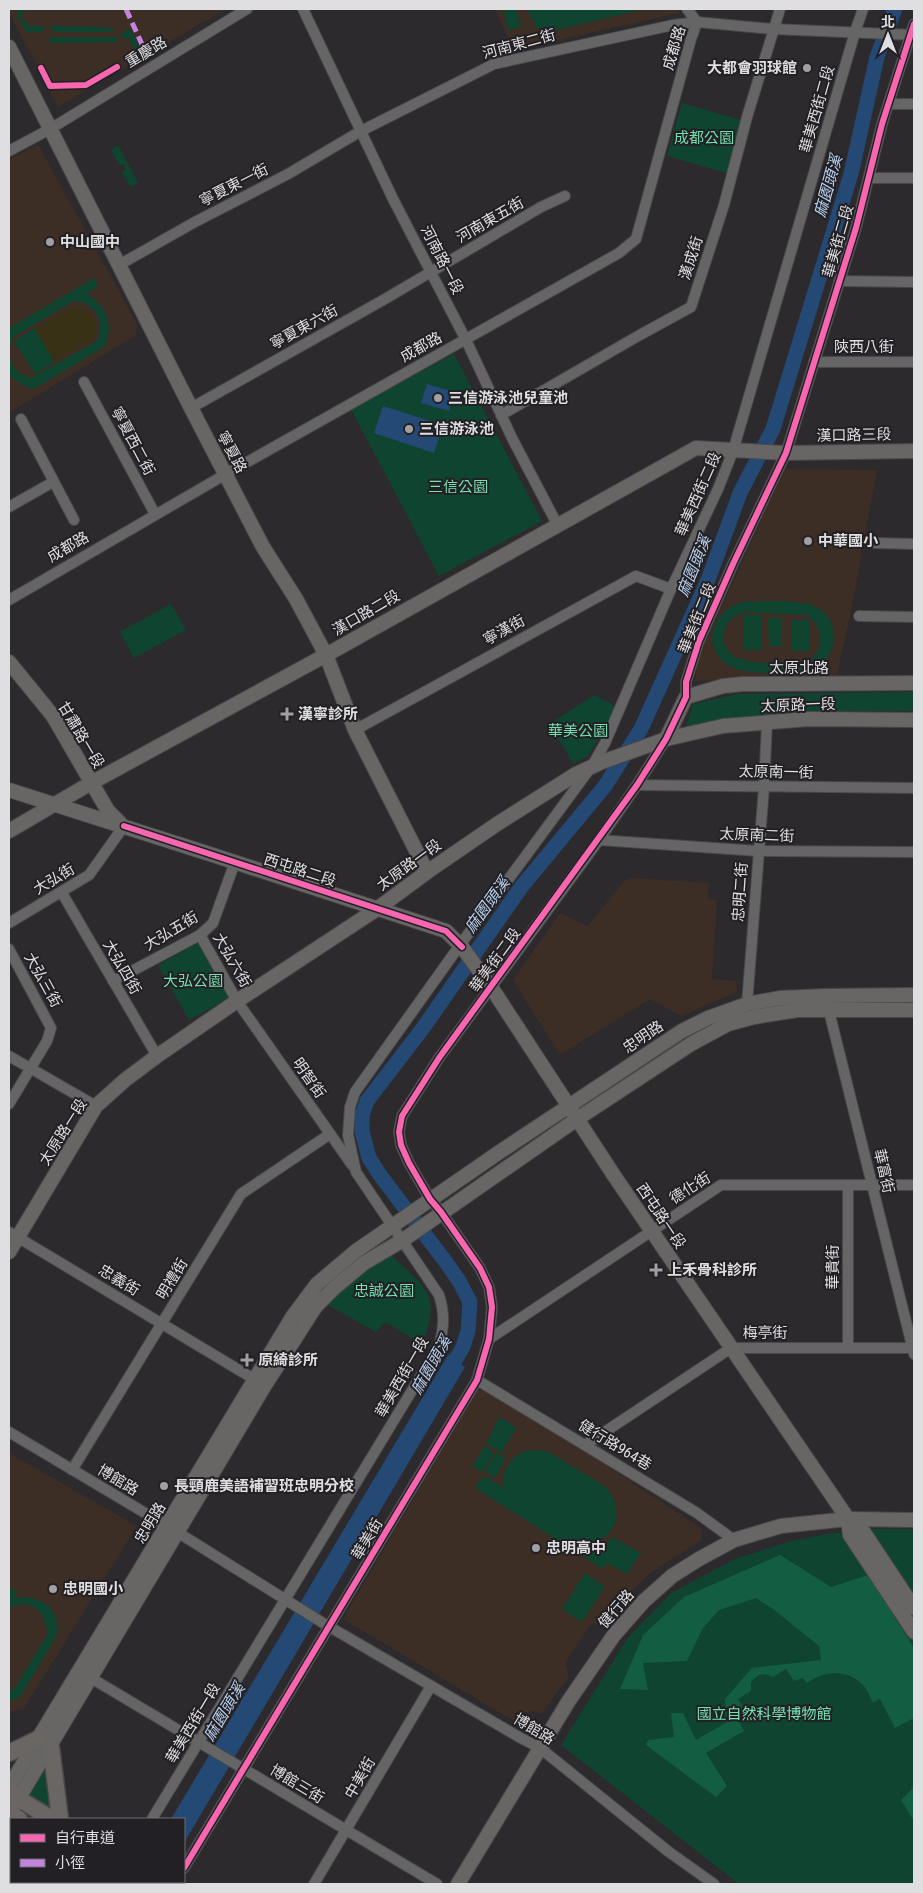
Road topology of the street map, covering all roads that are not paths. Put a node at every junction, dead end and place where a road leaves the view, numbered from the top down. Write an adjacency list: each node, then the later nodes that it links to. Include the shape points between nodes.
1 (248, 9): 14 (street, 重慶路)
2 (303, 9): 15 (street, 河南路一段)
3 (687, 9): 6 (street, 成都路)
4 (780, 9): 8 (street, 漢成街)
5 (863, 9): 9 (street, 華美西街二段)
6 (697, 22): 8 (street, 河南東二街); 15 (street, 河南東二街, via 665,26 494,64); 24 (street, 成都路, via 636,239 619,253)
7 (914, 24): 10 (street, 華美街二段)
8 (773, 30): 9 (street, 河南東二街); 29 (street, 漢成街, via 724,205 691,307)
9 (855, 32): 10 (street, 河南東二街); 31 (street, 華美西街二段)
10 (913, 35): 12 (street, 華美街二段)
11 (9, 47): 14 (street, 寧夏路)
12 (889, 104): 13 (street); 17 (street, 華美街二段)
13 (914, 104)
14 (50, 129): 16 (street, 重慶路); 20 (street, 寧夏路)
15 (361, 131): 20 (street, 寧夏東一街); 21 (street, 河南路一段)
16 (9, 151)
17 (869, 178): 18 (street); 22 (street, 華美街二段)
18 (914, 178)
19 (566, 196): 21 (street, 河南東五街)
20 (119, 265): 28 (street, 寧夏路)
21 (431, 272): 24 (street, 河南路一段); 28 (street, 寧夏東六街)
22 (839, 281): 23 (street); 25 (street, 華美街二段)
23 (914, 282)
24 (466, 340): 29 (street, 河南路一段); 34 (street, 成都路)
25 (814, 362): 26 (street, 陝西八街); 33 (street, 華美街二段)
26 (914, 362)
27 (84, 382): 37 (street, 寧夏西二街)
28 (191, 408): 34 (street, 寧夏路)
29 (501, 415): 39 (street, 河南路一段)
30 (21, 419): 35 (street)
31 (739, 451): 33 (street, 漢口路三段); 39 (street, 漢口路二段, via 696,448); 42 (street, 華美西街二段)
32 (914, 451): 33 (street, 漢口路三段)
33 (786, 453): 49 (street, 華美街二段, via 699,641 686,682)
34 (226, 474): 37 (street, 成都路); 46 (street, 寧夏路, via 263,547)
35 (53, 482): 36 (street); 38 (street)
36 (9, 507)
37 (155, 514): 43 (street, 成都路)
38 (74, 520)
39 (558, 524): 46 (street, 漢口路二段)
40 (874, 543): 41 (street)
41 (914, 544)
42 (671, 590): 52 (street, 寧漢街, via 636,576); 54 (street, 華美西街二段)
43 (9, 600)
44 (859, 616): 45 (street)
45 (914, 617)
46 (326, 655): 52 (street, 寧夏路); 55 (street, 漢口路二段)
47 (9, 662): 55 (street, 甘肅路一段, via 53,716)
48 (914, 683): 49 (street, 太原北路, via 743,684)
49 (686, 697): 53 (street, 華美街二段)
50 (914, 720): 51 (street, 太原路一段)
51 (767, 722): 53 (street, 太原路一段, via 723,726); 57 (street, 忠明二街)
52 (355, 730): 67 (street, 寧夏路)
53 (666, 739): 54 (street, 太原路一段); 56 (street, 華美街二段)
54 (597, 764): 67 (street, 太原路一段, via 506,818); 72 (street, 華美西街二段)
55 (91, 783): 60 (street, 漢口路二段); 61 (street, 甘肅路一段, via 108,812)
56 (637, 785): 57 (street, 太原南一街); 63 (street, 華美街二段)
57 (764, 787): 58 (street, 太原南一街); 64 (street, 忠明二街)
58 (914, 788)
59 (9, 790): 60 (street, 西屯路二段)
60 (56, 805): 61 (street, 西屯路二段); 62 (street, 漢口路二段)
61 (124, 826): 66 (street, 西屯路二段); 68 (street, 大弘街, via 89,875)
62 (9, 831)
63 (599, 840): 64 (street, 太原南二街); 75 (street, 華美街二段)
64 (758, 851): 65 (street, 太原南二街); 79 (street, 忠明二街)
65 (914, 852)
66 (235, 862): 69 (street, 西屯路二段); 71 (street, 大弘五街, via 213,923)
67 (427, 872): 69 (street, 太原路一段)
68 (62, 892): 70 (street, 大弘街); 74 (street, 大弘四街)
69 (377, 909): 72 (street, 西屯路二段, via 446,931); 78 (street, 太原路一段)
70 (9, 924)
71 (200, 935): 74 (street, 大弘五街); 78 (street, 大弘六街)
72 (461, 946): 75 (street, 西屯路二段); 90 (street, 華美西街一段, via 355,1092 350,1107 348,1135)
73 (9, 949): 84 (street, 大弘三街, via 52,1028)
74 (113, 981): 83 (street, 大弘四街)
75 (488, 982): 87 (street, 西屯路一段); 94 (street, 華美街二段, via 402,1116 401,1145)
76 (914, 995): 77 (street, 忠明路)
77 (824, 996): 79 (street, 忠明路, via 780,998); 80 (street, 華富街)
78 (238, 1001): 83 (street, 太原路一段); 89 (street, 明智街)
79 (747, 1004): 87 (street, 忠明路, via 682,1031)
80 (829, 1010): 81 (street, 忠明路); 88 (street, 忠明路, via 797,1010 728,1024); 92 (street, 華富街)
81 (914, 1010)
82 (9, 1056): 84 (street)
83 (157, 1056): 86 (street, 太原路一段)
84 (30, 1068): 85 (street, 大弘三街); 86 (street)
85 (9, 1104)
86 (96, 1106): 98 (street, 太原路一段)
87 (569, 1106): 88 (street, 西屯路一段); 94 (street, 忠明路)
88 (577, 1119): 95 (street, 忠明路); 97 (street, 西屯路一段)
89 (330, 1134): 90 (street, 明智街); 101 (street, 明禮街, via 242,1194)
90 (356, 1172): 96 (street, 華美西街一段)
91 (848, 1185): 92 (street, 德化街); 97 (street, 德化街, via 720,1185); 104 (street, 華貴街)
92 (871, 1185): 93 (street, 德化街); 105 (street, 華富街)
93 (914, 1185)
94 (427, 1202): 95 (street, 華美街二段); 96 (street, 忠明路)
95 (438, 1215): 99 (street, 忠明路); 102 (street, 華美街, via 480,1268 492,1307)
96 (394, 1225): 99 (street, 華美西街一段); 107 (street, 忠明路, via 356,1251 318,1284 293,1316)
97 (652, 1231): 102 (street, 德化街); 103 (street, 西屯路一段)
98 (13, 1235): 100 (street, 太原路一段); 101 (street, 忠義街)
99 (404, 1239): 107 (street, 忠明路, via 364,1263 322,1301); 115 (street, 華美西街一段, via 439,1295 444,1326 439,1346)
100 (9, 1252)
101 (163, 1324): 107 (street, 忠義街); 110 (street, 明禮街)
102 (489, 1338): 106 (street, 華美街)
103 (731, 1348): 104 (street, 梅亭街); 109 (street, 梅亭街); 111 (street, 西屯路一段)
104 (848, 1348): 105 (street, 梅亭街)
105 (914, 1350)
106 (477, 1380): 109 (street, 健行路964巷); 117 (street, 華美街)
107 (260, 1382): 113 (street, 忠明路)
108 (9, 1432): 110 (street, 博館路)
109 (585, 1445): 114 (street, 健行路964巷, via 697,1513)
110 (72, 1470): 113 (street, 博館路)
111 (848, 1520): 112 (street, 健行路); 114 (street, 健行路, via 782,1526); 116 (street, 西屯路一段, via 861,1528); 118 (street, 西屯路一段, via 850,1535)
112 (914, 1520)
113 (172, 1529): 115 (street, 博館路); 119 (street, 忠明路); 121 (street, 忠明路)
114 (734, 1540): 123 (street, 健行路, via 672,1576 638,1606 614,1635)
115 (288, 1600): 117 (street, 博館路); 122 (street, 華美西街一段)
116 (914, 1608)
117 (326, 1624): 120 (street, 博館路); 125 (street, 華美街)
118 (914, 1632)
119 (91, 1678): 121 (street, 忠明路); 122 (street, 博館三街)
120 (431, 1686): 123 (street, 博館路); 131 (street, 中美街)
121 (44, 1743): 124 (main road); 126 (street, 忠明路); 129 (main road)
122 (200, 1744): 125 (street, 博館三街); 130 (street, 華美西街一段)
123 (540, 1748): 133 (street, 博館路); 136 (street, 健行路)
124 (9, 1753)
125 (241, 1768): 131 (street, 博館三街); 132 (street, 華美街)
126 (12, 1793): 127 (street, 忠明路); 128 (main road)
127 (11, 1818)
128 (50, 1818)
129 (60, 1818)
130 (153, 1818)
131 (346, 1831): 134 (street, 中美街); 135 (street, 博館三街)
132 (185, 1866)
133 (701, 1880): 137 (street, 博館路)
134 (314, 1884)
135 (437, 1884)
136 (458, 1884)
137 (714, 1884)

